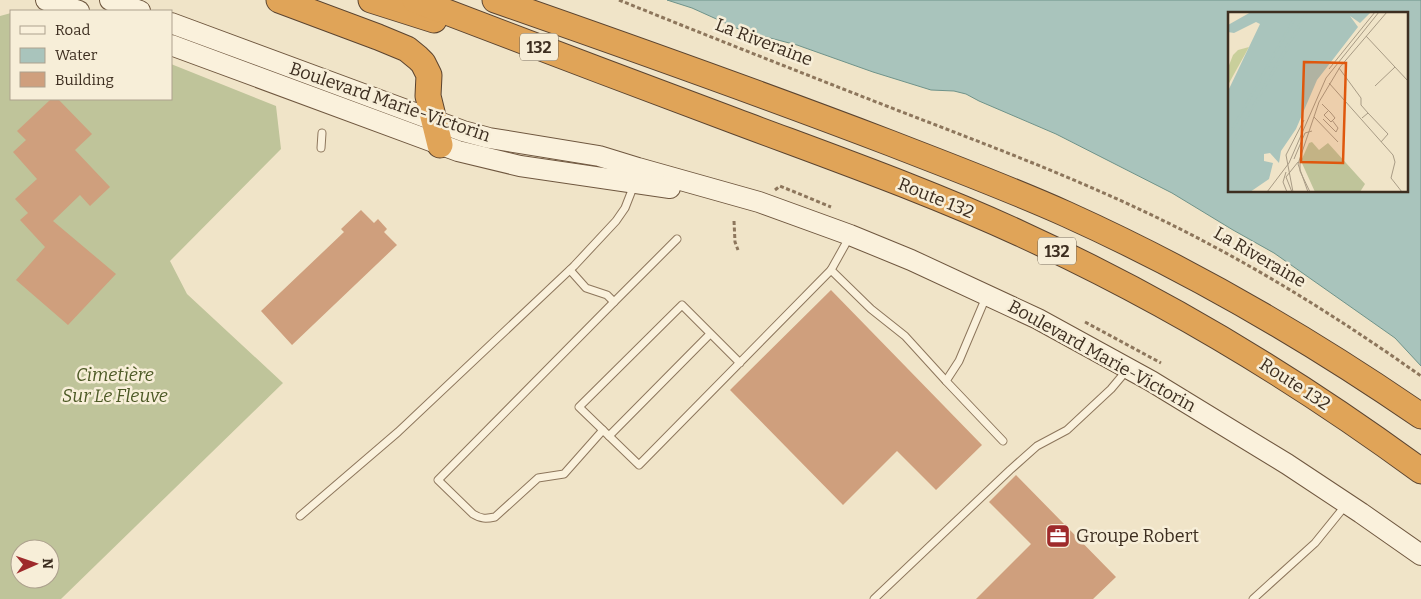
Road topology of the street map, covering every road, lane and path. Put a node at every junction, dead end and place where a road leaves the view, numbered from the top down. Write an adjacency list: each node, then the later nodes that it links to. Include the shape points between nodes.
1 (46, 0): 9 (street)
2 (110, 0): 10 (street)
3 (279, 0): 17 (highway, via 413,53 429,75)
4 (371, 0): 15 (highway)
5 (415, 0): 15 (highway, Route 132 / 132)
6 (495, 0): 12 (highway, Route 132 / 132)
7 (539, 0): 12 (highway)
8 (619, 0): 33 (path, La Riveraine, via 1075,180 1143,210 1322,309)
9 (76, 10)
10 (137, 10)
11 (172, 23): 14 (street, Boulevard Marie-Victorin)
12 (618, 42): 35 (highway, Route 132 / 132, via 965,172 1064,213 1258,313)
13 (172, 45): 14 (street, Boulevard Marie-Victorin)
14 (312, 87): 16 (street, Boulevard Marie-Victorin)
15 (662, 94): 38 (highway, Route 132 / 132, via 932,195 1121,283 1198,324 1275,371)
16 (342, 98): 17 (street, Boulevard Marie-Victorin); 19 (street, Boulevard Marie-Victorin)
17 (426, 110): 19 (highway)
18 (322, 133): 20 (lane)
19 (457, 142): 21 (street, Boulevard Marie-Victorin, via 489,138 599,156)
20 (321, 148)
21 (637, 175): 23 (street, Boulevard Marie-Victorin, via 759,202); 26 (lane, via 625,208 616,221)
22 (734, 221): 25 (path)
23 (850, 235): 27 (lane); 28 (street, Boulevard Marie-Victorin)
24 (677, 239): 29 (lane)
25 (738, 250)
26 (570, 270): 29 (lane, via 586,288 607,295); 40 (lane, via 398,432)
27 (831, 270): 31 (lane); 34 (lane, via 905,336)
28 (987, 294): 32 (street, Boulevard Marie-Victorin); 34 (lane, via 959,361)
29 (614, 302): 36 (lane, via 438,480 479,518 495,517 538,478 564,474)
30 (710, 334): 31 (lane); 36 (lane); 36 (lane, via 682,305 579,407)
31 (740, 363): 36 (lane, via 639,465)
32 (1128, 368): 39 (street, Boulevard Marie-Victorin); 42 (lane, via 1099,401 1067,430 1037,446)
33 (1421, 376)
34 (946, 381): 37 (lane)
35 (1421, 416)
36 (606, 433)
37 (1003, 441)
38 (1421, 470)
39 (1347, 503): 41 (street, Boulevard Marie-Victorin); 43 (lane, via 1315,543)
40 (300, 516)
41 (1421, 555)
42 (874, 599)
43 (1252, 599)

